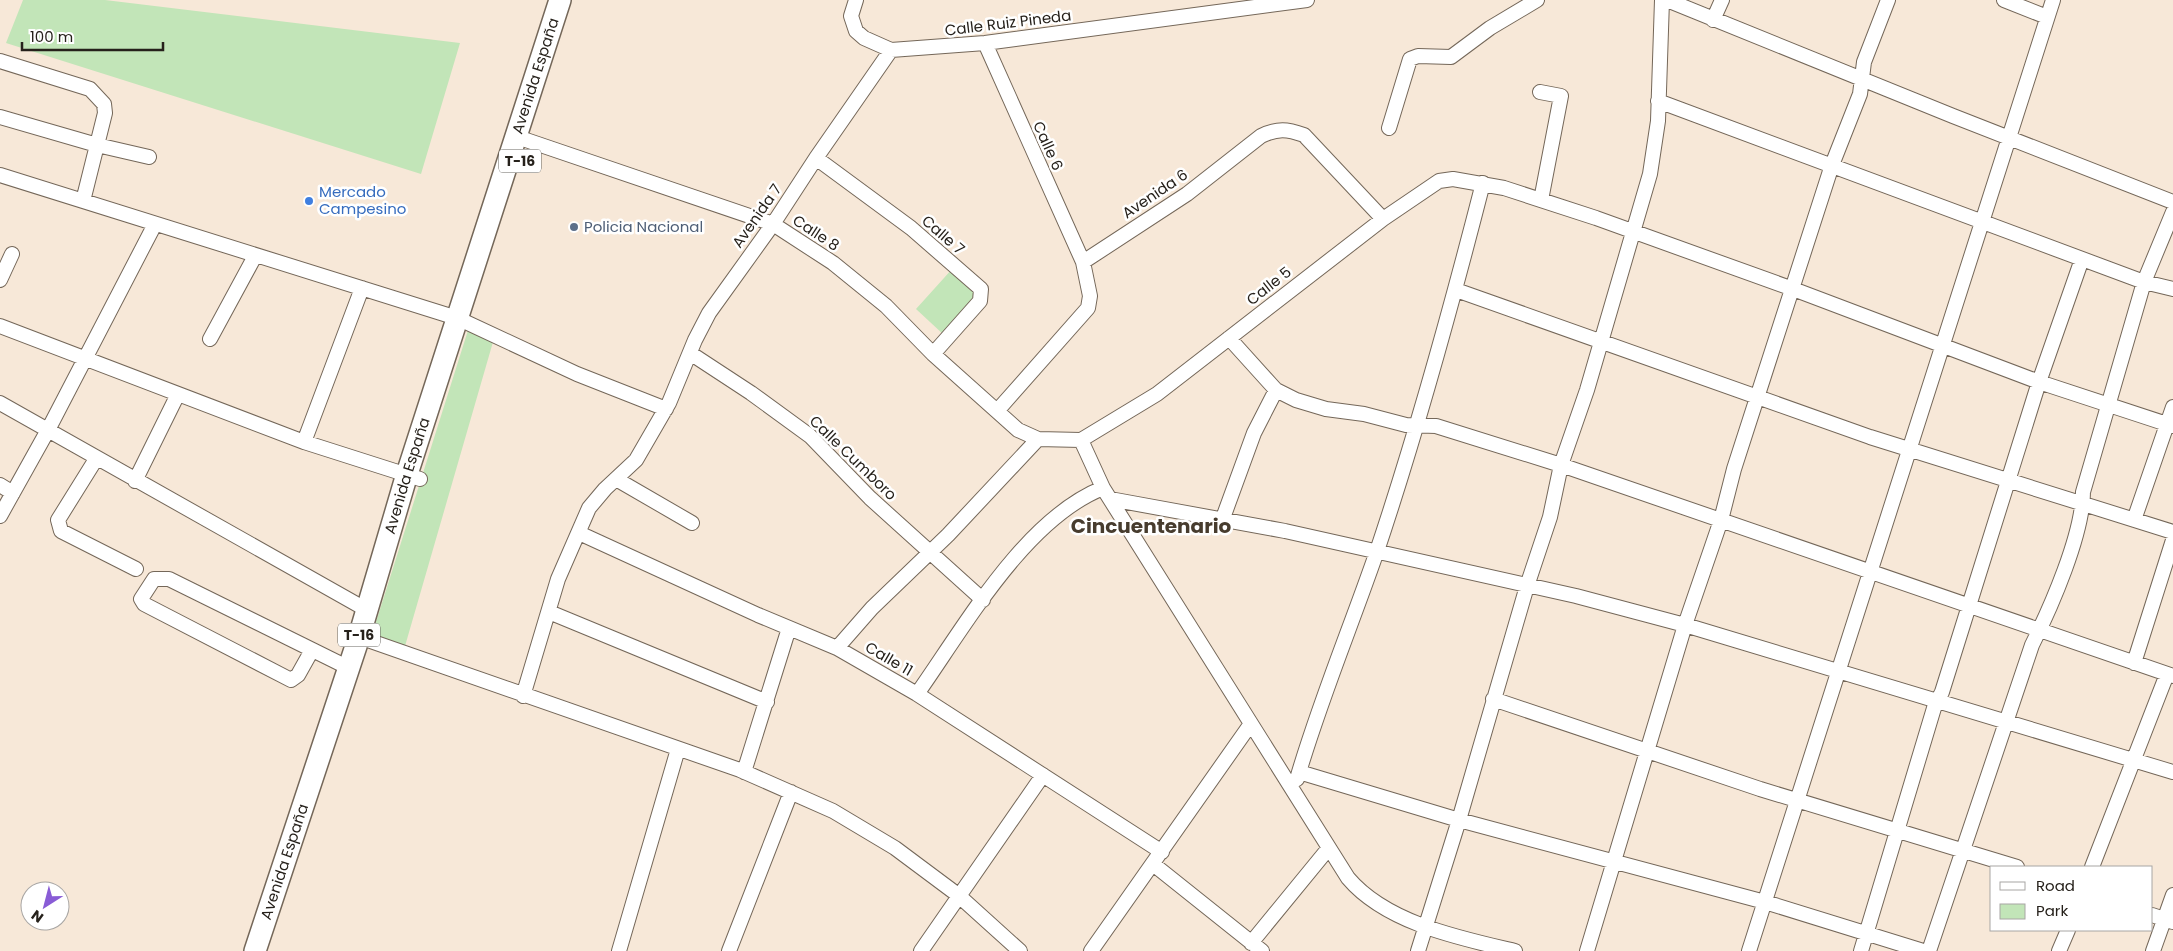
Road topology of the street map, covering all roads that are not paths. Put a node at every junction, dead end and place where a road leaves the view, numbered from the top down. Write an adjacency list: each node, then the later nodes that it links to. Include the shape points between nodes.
1 (560, 0): 49 (highway, Avenida España / T-16)
2 (572, 0): 23 (highway, Avenida España / T-16)
3 (856, 0): 15 (street, via 851,16 856,31)
4 (1307, 0): 14 (street, Calle Ruiz Pineda)
5 (1537, 0): 21 (street, via 1490,28 1451,57 1418,56 1410,59)
6 (1662, 0): 19 (street)
7 (1667, 0): 13 (street)
8 (1722, 0): 13 (street)
9 (1888, 0): 17 (street, via 1864,62)
10 (2004, 0): 12 (street)
11 (2053, 0): 12 (street)
12 (2047, 17): 22 (street)
13 (1713, 20): 17 (street)
14 (985, 43): 15 (street, Calle Ruiz Pineda); 42 (street, Calle 6)
15 (891, 50): 26 (street, Avenida 7)
16 (0, 61): 24 (street, via 90,89 104,104 105,113)
17 (1863, 80): 22 (street); 27 (street)
18 (1540, 92): 30 (street, via 1561,96)
19 (1658, 101): 27 (street); 38 (street, via 1650,174)
20 (0, 117): 24 (street)
21 (1388, 128)
22 (2008, 138): 32 (street); 35 (street)
23 (526, 140): 37 (street, Calle 8); 49 (highway, Avenida España / T-16)
24 (97, 145): 25 (street); 31 (street)
25 (149, 157)
26 (816, 158): 37 (street, Avenida 7); 56 (street, Calle 7, via 911,228 981,289 980,301)
27 (1832, 165): 35 (street); 46 (street)
28 (0, 175): 31 (street)
29 (1483, 183): 30 (street, Calle 5); 34 (street, Calle 5, via 1453,179 1439,181); 48 (street)
30 (1541, 200): 38 (street, Calle 5)
31 (83, 201): 36 (street)
32 (2173, 202)
33 (2173, 212): 44 (street)
34 (1384, 219): 42 (street, Avenida 6, via 1304,134 1286,128 1261,136 1187,194); 51 (street, Calle 5)
35 (1982, 221): 41 (street); 54 (street)
36 (155, 224): 40 (street); 57 (street)
37 (773, 224): 55 (street, Avenida 7, via 709,313); 56 (street, Calle 8, via 833,263 886,306)
38 (1634, 232): 46 (street, Calle 5); 53 (street)
39 (12, 254): 43 (street)
40 (255, 256): 45 (street); 52 (street)
41 (2082, 258): 44 (street); 58 (street)
42 (1083, 262): 66 (street, via 1090,296 1088,308)
43 (0, 280)
44 (2144, 282): 47 (street); 63 (street)
45 (362, 288): 49 (street); 72 (street)
46 (1793, 289): 54 (street, Calle 5); 61 (street)
47 (2173, 289)
48 (1456, 290): 53 (street); 67 (street)
49 (463, 321): 65 (street, via 577,374); 76 (highway, Avenida España / T-16)
50 (0, 326): 57 (street)
51 (1229, 338): 59 (street); 71 (street, Calle 5, via 1157,394)
52 (210, 339)
53 (1602, 340): 61 (street); 75 (street)
54 (1942, 346): 58 (street, Calle 5); 73 (street)
55 (690, 354): 65 (street, Avenida 7); 93 (street, Calle Cumboro, via 810,436 870,498)
56 (933, 354): 66 (street, Calle 8)
57 (84, 358): 60 (street); 69 (street)
58 (2039, 382): 63 (street, Calle 5); 78 (street)
59 (1276, 390): 67 (street, via 1296,400 1326,408); 85 (street, via 1254,433)
60 (178, 394): 72 (street); 79 (street)
61 (1757, 396): 73 (street); 86 (street)
62 (0, 403): 69 (street)
63 (2110, 405): 68 (street, Calle 5); 83 (street, via 2083,492)
64 (2173, 407): 68 (street)
65 (666, 409): 77 (street, Avenida 7, via 636,460)
66 (997, 411): 70 (street, Calle 8, via 1018,430)
67 (1416, 425): 75 (street, via 1436,426); 92 (street)
68 (2170, 425): 87 (street)
69 (48, 430): 74 (street); 81 (street)
70 (1038, 439): 71 (street); 93 (street)
71 (1081, 440): 82 (street)
72 (304, 442): 76 (street)
73 (1908, 449): 78 (street); 95 (street)
74 (96, 459): 79 (street); 94 (street, via 58,520 58,526 61,531)
75 (1561, 464): 86 (street); 96 (street, via 1550,517)
76 (413, 476): 99 (highway, Avenida España / T-16); 104 (highway, Avenida España / T-16)
77 (616, 479): 88 (street); 90 (street, Avenida 7, via 590,508)
78 (2008, 479): 83 (street); 98 (street)
79 (134, 481): 99 (street)
80 (0, 485): 81 (street)
81 (13, 493): 84 (street)
82 (1107, 493): 85 (street); 97 (street, via 1083,496 1051,519 1021,550); 117 (street)
83 (2083, 503): 87 (street); 103 (street, via 2083,512 2050,608)
84 (0, 516)
85 (1223, 518): 92 (street)
86 (1721, 520): 95 (street); 101 (street)
87 (2134, 520): 89 (street)
88 (692, 523)
89 (2173, 532)
90 (579, 533): 100 (street, Avenida 7, via 558,579); 102 (street, Calle 11)
91 (2173, 540): 107 (street)
92 (1376, 552): 96 (street); 122 (street)
93 (930, 553): 97 (street, Calle Cumboro); 105 (street, via 872,608)
94 (136, 569)
95 (1870, 571): 98 (street); 109 (street)
96 (1526, 586): 101 (street); 113 (street)
97 (983, 600): 111 (street)
98 (1970, 606): 103 (street); 114 (street)
99 (367, 610): 104 (highway, Avenida España / T-16)
100 (549, 612): 112 (street, Avenida 7); 115 (street)
101 (1685, 625): 109 (street); 119 (street)
102 (789, 628): 105 (street, Calle 11); 115 (street)
103 (2039, 631): 107 (street); 116 (street)
104 (365, 639): 108 (highway, Avenida España / T-16); 112 (street); 146 (highway, Avenida España / T-16)
105 (837, 648): 111 (street, Calle 11)
106 (312, 650): 106 (street, via 169,579 154,579 141,598 144,604 291,680 298,675); 108 (street)
107 (2134, 663): 110 (street)
108 (349, 668): 145 (highway, Avenida España / T-16)
109 (1839, 670): 114 (street); 127 (street)
110 (2170, 675): 120 (street)
111 (917, 694): 124 (street, Calle 11)
112 (523, 696): 118 (street)
113 (1493, 699): 119 (street); 128 (street)
114 (1938, 700): 116 (street); 129 (street)
115 (767, 702): 121 (street)
116 (2007, 720): 120 (street); 131 (street)
117 (1250, 725): 125 (street); 132 (street)
118 (678, 749): 121 (street); 147 (street)
119 (1647, 751): 127 (street); 133 (street)
120 (2133, 759): 123 (street); 136 (street)
121 (744, 772): 126 (street)
122 (1299, 772): 125 (street); 128 (street)
123 (2173, 772)
124 (1043, 775): 132 (street, Calle 11); 137 (street)
125 (1294, 791): 130 (street)
126 (791, 792): 137 (street, via 833,811 895,848); 148 (street)
127 (1798, 800): 129 (street); 139 (street)
128 (1459, 820): 133 (street); 141 (street)
129 (1898, 830): 131 (street); 143 (street)
130 (1328, 849): 141 (street, via 1360,892 1381,907); 144 (street)
131 (1964, 850): 135 (street); 158 (street)
132 (1162, 852): 134 (street)
133 (1614, 861): 139 (street); 154 (street)
134 (1153, 864): 144 (street); 151 (street)
135 (2014, 866)
136 (2092, 866)
137 (958, 895): 149 (street); 150 (street)
138 (2173, 895): 140 (street)
139 (1765, 902): 143 (street); 155 (street)
140 (2163, 919): 160 (street)
141 (1426, 927): 152 (street); 153 (street)
142 (2068, 931): 159 (street)
143 (1866, 933): 156 (street); 157 (street)
144 (1258, 949)
145 (255, 951)
146 (269, 951)
147 (619, 951)
148 (729, 951)
149 (921, 951)
150 (1020, 951)
151 (1091, 951)
152 (1418, 951)
153 (1515, 951)
154 (1587, 951)
155 (1749, 951)
156 (1861, 951)
157 (1923, 951)
158 (1929, 951)
159 (2059, 951)
160 (2153, 951)

